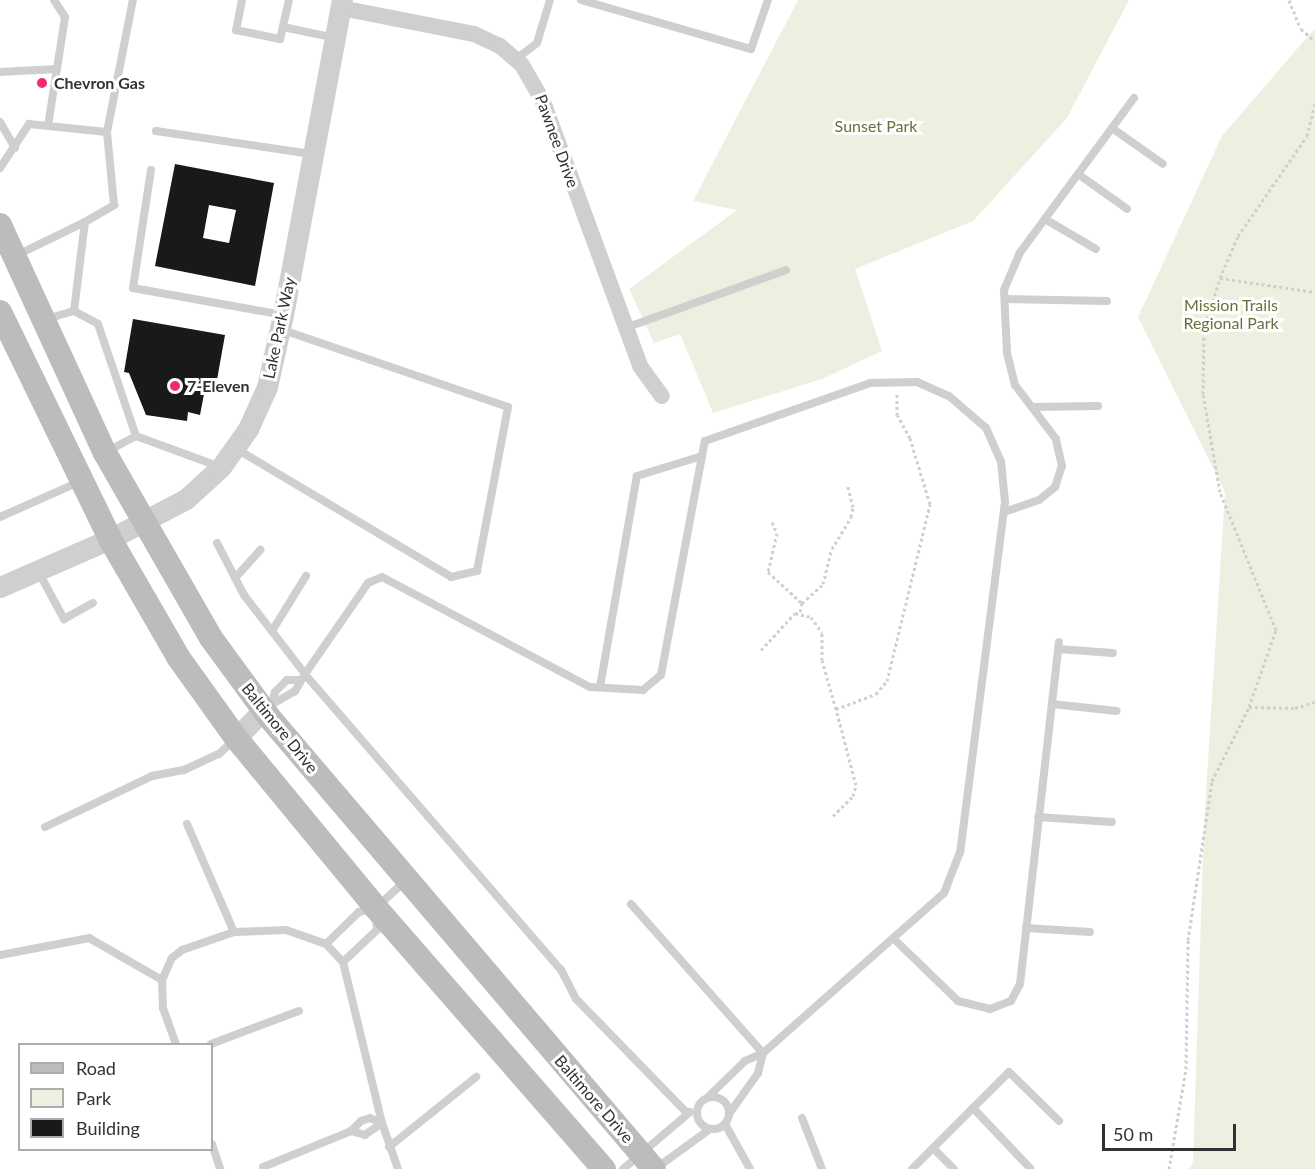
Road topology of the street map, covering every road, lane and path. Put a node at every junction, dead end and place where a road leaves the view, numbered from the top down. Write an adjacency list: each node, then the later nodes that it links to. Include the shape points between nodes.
1 (54, 0): 14 (lane, via 65,17)
2 (133, 0): 22 (lane)
3 (242, 0): 10 (lane, via 236,30 280,39)
4 (289, 0): 10 (lane)
5 (550, 0): 13 (lane, via 537,43)
6 (581, 0): 7 (lane, via 751,49)
7 (768, 0)
8 (1289, 0): 12 (path, via 1301,29)
9 (342, 4): 11 (street, Lake Park Way); 13 (street, Pawnee Drive, via 474,34)
10 (283, 27): 11 (lane)
11 (335, 39): 24 (street, Lake Park Way)
12 (1315, 41)
13 (516, 59): 44 (street, Pawnee Drive, via 540,93)
14 (57, 69): 15 (lane); 19 (lane)
15 (0, 72)
16 (1134, 98): 20 (lane)
17 (1315, 104): 36 (path, via 1306,136 1238,236)
18 (0, 122): 23 (lane)
19 (48, 126): 22 (lane); 23 (lane, via 29,124)
20 (1112, 128): 25 (lane); 28 (lane)
21 (156, 131): 24 (lane)
22 (107, 132): 31 (lane, via 114,205)
23 (15, 148): 26 (lane)
24 (312, 154): 43 (street, Lake Park Way)
25 (1163, 164)
26 (0, 168)
27 (151, 170): 43 (lane, via 133,288)
28 (1078, 174): 29 (lane); 30 (lane)
29 (1127, 209)
30 (1045, 219): 33 (lane); 38 (lane, via 1019,254)
31 (85, 222): 34 (lane); 40 (lane)
32 (0, 225): 34 (main road, Baltimore Drive)
33 (1096, 249)
34 (15, 256): 42 (main road, Baltimore Drive)
35 (786, 270): 44 (lane)
36 (1220, 278): 37 (path); 78 (path, via 1204,330 1203,394 1211,445 1220,492 1276,630)
37 (1315, 292)
38 (1005, 299): 39 (lane); 47 (lane, via 1007,353 1015,385)
39 (1107, 301)
40 (74, 311): 42 (lane); 49 (lane, via 98,324)
41 (0, 312): 54 (main road)
42 (46, 319): 51 (main road, Baltimore Drive)
43 (281, 322): 50 (street, Lake Park Way, via 267,387); 50 (lane, via 508,407 477,571 451,577)
44 (628, 327): 46 (street, Pawnee Drive, via 640,366)
45 (897, 383): 52 (lane, via 871,383 705,441); 56 (lane, via 918,382 949,396 986,428 1001,461); 79 (path, via 897,415 910,438 930,504 888,681 876,694)
46 (662, 396)
47 (1033, 406): 48 (lane); 56 (lane, via 1056,439 1062,466 1055,487 1039,500)
48 (1098, 406)
49 (136, 436): 51 (lane); 53 (lane)
50 (236, 448): 53 (street, Lake Park Way)
51 (105, 453): 58 (main road, Baltimore Drive)
52 (702, 456): 74 (lane, via 637,476); 74 (lane, via 661,675 643,690)
53 (221, 467): 58 (street, Lake Park Way, via 186,499)
54 (82, 481): 57 (lane); 60 (main road)
55 (848, 487): 68 (path, via 853,507 851,518 832,549 823,584)
56 (1004, 512): 93 (lane, via 960,852 944,893)
57 (0, 517)
58 (144, 522): 60 (street, Lake Park Way); 77 (main road, Baltimore Drive, via 211,638)
59 (772, 522): 68 (path, via 777,533 768,572)
60 (110, 539): 63 (street, Lake Park Way); 81 (main road, via 178,657)
61 (217, 543): 65 (lane)
62 (260, 550): 65 (lane)
63 (38, 570): 66 (street, Lake Park Way); 67 (lane, via 64,620)
64 (306, 576): 70 (lane)
65 (236, 578): 70 (lane)
66 (0, 587)
67 (93, 603)
68 (802, 603): 69 (path)
69 (800, 613): 71 (path, via 784,623); 79 (path, via 820,626 822,660)
70 (272, 630): 73 (lane)
71 (761, 650)
72 (1113, 653): 76 (lane, via 1059,645)
73 (302, 677): 74 (lane, via 368,584 382,577 590,687); 77 (lane, via 295,691); 106 (lane, via 561,970 576,999)
74 (600, 687)
75 (1315, 702): 78 (path, via 1295,708)
76 (1052, 704): 80 (lane); 83 (lane)
77 (268, 706): 81 (street); 87 (main road, Baltimore Drive)
78 (1249, 707): 127 (path, via 1212,781 1200,845 1188,940 1186,1069)
79 (836, 709): 82 (path, via 856,785 853,796)
80 (1116, 711)
81 (236, 738): 86 (lane, via 219,754 184,770 152,776); 89 (main road)
82 (833, 816)
83 (1038, 817): 84 (lane); 90 (lane)
84 (1112, 822)
85 (187, 824): 91 (lane)
86 (45, 827)
87 (406, 881): 89 (lane); 117 (main road, Baltimore Drive)
88 (631, 904): 101 (lane)
89 (376, 908): 94 (lane, via 359,912); 96 (lane, via 377,930); 122 (main road)
90 (1026, 928): 92 (lane); 93 (lane, via 1020,984 1011,1001 990,1009 958,1001)
91 (234, 932): 94 (lane, via 286,930); 97 (lane, via 182,950 172,958)
92 (1090, 933)
93 (894, 939): 101 (lane)
94 (326, 944): 96 (lane)
95 (0, 955): 97 (lane, via 88,938)
96 (343, 962): 110 (lane)
97 (162, 980): 99 (lane, via 163,1008)
98 (298, 1011): 100 (lane)
99 (176, 1043)
100 (213, 1044)
101 (763, 1053): 103 (lane, via 744,1060); 107 (lane, via 758,1073)
102 (476, 1077): 115 (lane)
103 (708, 1097): 104 (lane); 107 (lane, via 723,1100)
104 (699, 1103): 106 (lane); 112 (lane, via 698,1119)
105 (973, 1108): 109 (lane, via 1009,1071); 116 (lane); 119 (lane)
106 (687, 1113): 117 (lane)
107 (729, 1114): 111 (lane)
108 (802, 1118): 124 (lane)
109 (1059, 1121)
110 (382, 1123): 113 (lane, via 365,1135); 113 (lane, via 370,1118 355,1124); 115 (lane)
111 (725, 1124): 112 (lane); 123 (lane)
112 (710, 1129): 117 (lane)
113 (351, 1131): 118 (lane)
114 (213, 1147): 120 (lane)
115 (389, 1147): 121 (lane)
116 (933, 1148): 125 (lane); 126 (lane)
117 (643, 1165)
118 (263, 1167)
119 (1030, 1168)
120 (220, 1169)
121 (398, 1169)
122 (604, 1169)
123 (750, 1169)
124 (822, 1169)
125 (912, 1169)
126 (954, 1169)
127 (1170, 1169)

